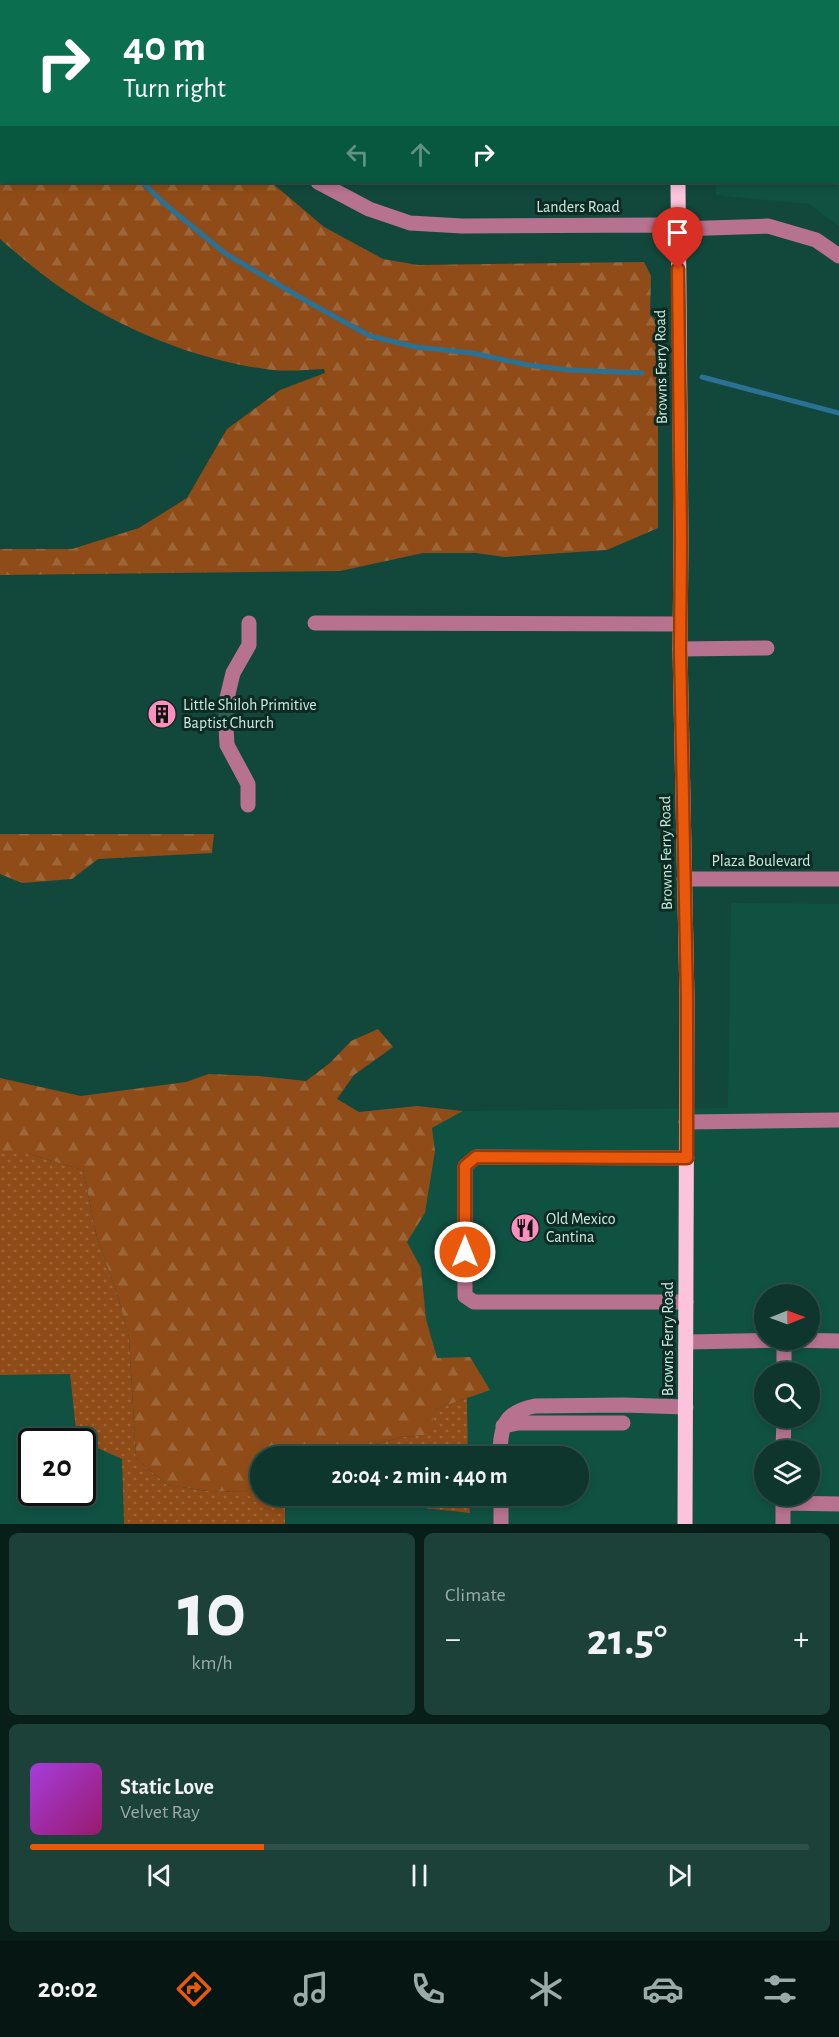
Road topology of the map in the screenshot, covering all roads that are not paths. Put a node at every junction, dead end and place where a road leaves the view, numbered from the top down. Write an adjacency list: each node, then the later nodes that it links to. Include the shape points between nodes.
1 (320, 183): 3 (street, Landers Road, via 369,209 411,223 658,225)
2 (678, 183): 3 (main road, Browns Ferry Road)
3 (678, 229): 4 (street, Landers Road, via 768,226 816,240); 7 (main road, Browns Ferry Road)
4 (839, 256)
5 (249, 623): 10 (street, via 249,645 233,673)
6 (315, 623): 7 (street)
7 (680, 624): 9 (main road, Browns Ferry Road)
8 (767, 648): 9 (street)
9 (680, 649): 13 (main road, Browns Ferry Road)
10 (226, 702)
11 (226, 727): 12 (street, via 227,745 248,784)
12 (248, 805)
13 (684, 879): 14 (street, Plaza Boulevard); 16 (main road, Browns Ferry Road)
14 (839, 879)
15 (839, 1120): 16 (street)
16 (686, 1122): 17 (main road, Browns Ferry Road)
17 (687, 1158): 18 (main road, Browns Ferry Road); 18 (street, via 476,1157 465,1166 465,1296 474,1302)
18 (686, 1302): 22 (main road, Browns Ferry Road)
19 (754, 1341): 22 (street)
20 (820, 1341): 21 (street)
21 (839, 1341)
22 (687, 1342): 23 (main road, Browns Ferry Road)
23 (686, 1407): 25 (street, via 535,1407 521,1409); 32 (main road, Browns Ferry Road)
24 (623, 1424): 25 (street, via 518,1422)
25 (503, 1426): 26 (street)
26 (501, 1446)
27 (820, 1502): 28 (street)
28 (839, 1504)
29 (501, 1506): 31 (street)
30 (783, 1506): 33 (street)
31 (501, 1524)
32 (684, 1524)
33 (783, 1524)

